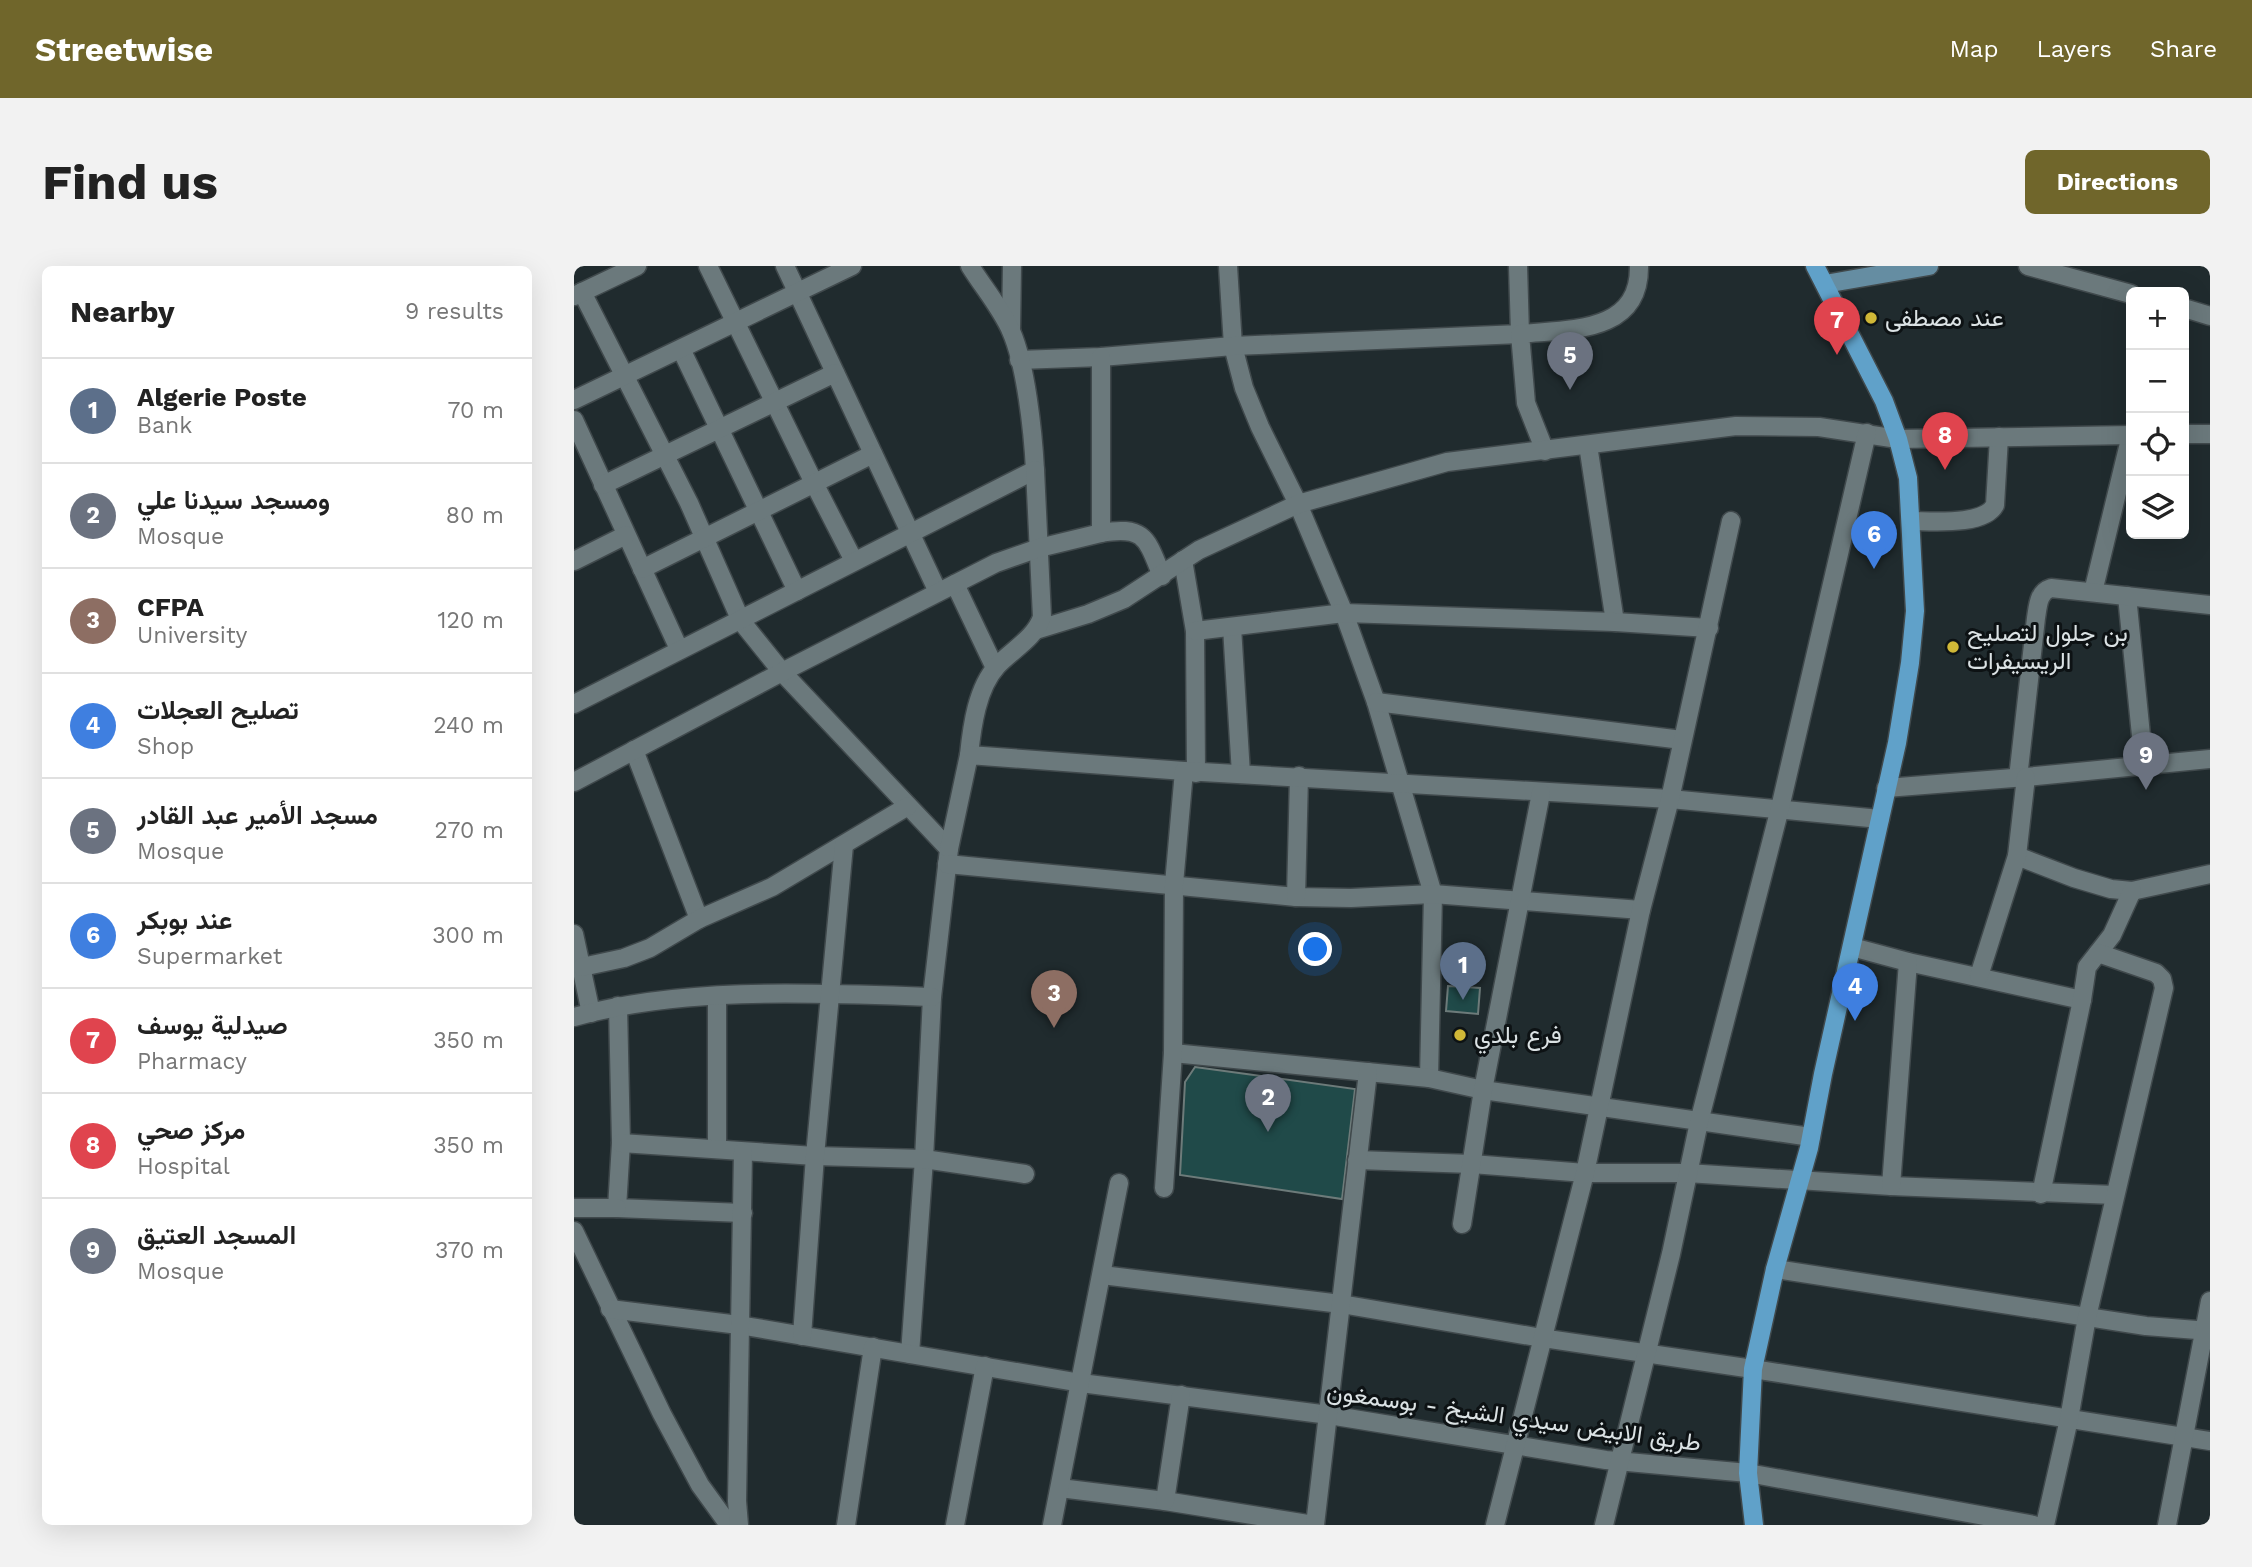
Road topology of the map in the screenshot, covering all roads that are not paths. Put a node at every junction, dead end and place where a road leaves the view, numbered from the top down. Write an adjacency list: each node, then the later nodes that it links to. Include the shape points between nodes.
1 (637, 266): 16 (street)
2 (708, 266): 19 (street)
3 (785, 266): 14 (street)
4 (852, 266): 14 (street)
5 (970, 266): 20 (street)
6 (1012, 266): 20 (street)
7 (1228, 266): 22 (street)
8 (1518, 266): 21 (street)
9 (1639, 266): 21 (street, via 1637,292 1612,319 1589,327)
10 (1815, 266): 13 (main road)
11 (2028, 266): 15 (street)
12 (1918, 267): 13 (street)
13 (1825, 284): 37 (main road, via 1884,401)
14 (798, 293): 19 (street); 26 (street)
15 (2126, 293)
16 (578, 294): 27 (street)
17 (2189, 310): 18 (street)
18 (2210, 316)
19 (736, 323): 23 (street); 29 (street)
20 (1010, 330): 25 (street)
21 (1520, 334): 22 (street); 39 (street, via 1526,403)
22 (1233, 346): 24 (street); 46 (street, via 1256,418)
23 (681, 349): 27 (street); 31 (street)
24 (1101, 357): 25 (street); 51 (street)
25 (1019, 360): 43 (street)
26 (835, 373): 29 (street); 40 (street)
27 (624, 376): 28 (street); 41 (street)
28 (574, 400)
29 (775, 402): 31 (street); 44 (street)
30 (574, 420): 45 (street)
31 (719, 429): 41 (street); 47 (street)
32 (1867, 433): 37 (street); 38 (street, via 1736,426); 93 (street)
33 (2189, 434): 34 (street)
34 (2210, 434)
35 (2126, 435): 36 (street)
36 (1999, 438): 37 (street); 49 (street, via 1990,513 1969,519)
37 (1898, 439): 49 (main road, via 1908,478)
38 (1588, 445): 39 (street); 68 (street)
39 (1545, 451): 46 (street, via 1447,462)
40 (873, 454): 44 (street); 50 (street)
41 (665, 455): 45 (street); 53 (street)
42 (2126, 456): 63 (street)
43 (1035, 470): 50 (street); 54 (street)
44 (814, 483): 47 (street); 57 (street)
45 (603, 485): 52 (street)
46 (1298, 504): 55 (street); 66 (street)
47 (758, 511): 53 (street); 61 (street)
48 (1731, 521): 70 (street)
49 (1911, 521): 89 (main road, via 1915,611 1897,743)
50 (910, 533): 57 (street); 62 (street)
51 (1101, 533): 54 (street); 59 (street, via 1125,530 1142,536)
52 (626, 534): 56 (street); 58 (street)
53 (704, 538): 58 (street); 67 (street)
54 (1039, 548): 60 (street); 71 (street, via 1042,612)
55 (1183, 560): 59 (street); 72 (street)
56 (574, 561)
57 (854, 561): 61 (street)
58 (642, 569): 73 (street)
59 (1162, 576): 71 (street, via 1108,607)
60 (955, 584): 62 (street); 74 (street)
61 (797, 591): 67 (street)
62 (938, 592): 75 (street)
63 (2093, 592): 64 (street); 86 (street, via 2051,588 2040,597)
64 (2127, 596): 65 (street); 82 (street)
65 (2210, 605)
66 (1344, 614): 68 (street); 69 (street); 76 (street)
67 (741, 621): 73 (street); 75 (street)
68 (1615, 622): 70 (street)
69 (1232, 627): 72 (street); 84 (street)
70 (1709, 628): 78 (street)
71 (1036, 630): 74 (street)
72 (1195, 631): 83 (street)
73 (679, 649): 77 (street)
74 (995, 668): 80 (street, via 976,711)
75 (782, 672): 79 (street); 92 (street)
76 (1376, 702): 78 (street); 88 (street)
77 (574, 704)
78 (1682, 740): 91 (street)
79 (634, 750): 87 (street); 105 (street)
80 (969, 755): 83 (street); 96 (street)
81 (2210, 759): 82 (street)
82 (2144, 765): 86 (street)
83 (1190, 772): 84 (street); 99 (street)
84 (1241, 774): 85 (street)
85 (1300, 776): 88 (street); 102 (street)
86 (2022, 778): 89 (street); 97 (street)
87 (574, 782)
88 (1401, 784): 90 (street); 101 (street)
89 (1886, 788): 94 (main road)
90 (1541, 793): 91 (street); 103 (street)
91 (1670, 799): 93 (street); 104 (street)
92 (908, 807): 95 (street); 96 (street)
93 (1780, 808): 94 (street); 123 (street)
94 (1880, 818): 107 (main road)
95 (844, 845): 105 (street, via 758,894); 112 (street)
96 (948, 856): 99 (street); 114 (street)
97 (2017, 856): 100 (street, via 2094,885); 111 (street)
98 (2210, 874): 100 (street)
99 (1174, 884): 102 (street); 118 (street)
100 (2132, 891): 108 (street, via 2119,923)
101 (1433, 894): 102 (street); 103 (street); 120 (street)
102 (1296, 897)
103 (1518, 903): 104 (street); 121 (street)
104 (1641, 910): 122 (street)
105 (699, 919): 110 (street, via 635,954)
106 (574, 934): 110 (street)
107 (1852, 947): 109 (street); 124 (main road)
108 (2098, 953): 115 (street, via 2087,967); 140 (street, via 2156,973 2164,984)
109 (1908, 962): 111 (street); 137 (street)
110 (582, 968): 117 (street)
111 (1979, 976): 115 (street)
112 (830, 994): 113 (street); 114 (street); 128 (street)
113 (717, 997): 116 (street); 126 (street)
114 (932, 997): 129 (street)
115 (2082, 1000): 139 (street)
116 (618, 1006): 117 (street); 125 (street)
117 (582, 1015)
118 (1173, 1053): 119 (street); 138 (street)
119 (1368, 1072): 120 (street); 130 (street)
120 (1429, 1078): 121 (street)
121 (1483, 1090): 122 (street); 131 (street)
122 (1600, 1107): 123 (street); 132 (street)
123 (1699, 1122): 124 (street); 133 (street)
124 (1811, 1138): 135 (main road)
125 (621, 1143): 126 (street); 142 (street)
126 (717, 1149): 127 (street)
127 (743, 1152): 128 (street); 143 (street)
128 (815, 1156): 129 (street); 154 (street)
129 (924, 1159): 134 (street); 157 (street)
130 (1357, 1160): 131 (street); 149 (street)
131 (1472, 1164): 132 (street); 144 (street)
132 (1585, 1173): 133 (street); 155 (street)
133 (1687, 1173): 135 (street); 158 (street)
134 (1025, 1174)
135 (1801, 1181): 137 (street); 146 (main road)
136 (1119, 1183): 147 (street)
137 (1891, 1186): 139 (street)
138 (1164, 1188)
139 (2041, 1194): 140 (street)
140 (2115, 1195): 151 (street)
141 (574, 1208): 142 (street)
142 (617, 1208): 143 (street)
143 (743, 1213): 152 (street)
144 (1462, 1224)
145 (574, 1231): 150 (street)
146 (1774, 1269): 151 (street); 160 (main road)
147 (1102, 1275): 149 (street); 161 (street)
148 (2210, 1301): 153 (street)
149 (1341, 1304): 155 (street); 163 (street)
150 (610, 1309): 152 (street, طريق الابيض سيدي الشيخ - بوسمغون); 172 (street, via 668,1426)
151 (2087, 1317): 153 (street); 164 (street)
152 (739, 1325): 154 (street, طريق الابيض سيدي الشيخ - بوسمغون); 173 (street)
153 (2207, 1331): 165 (street)
154 (802, 1336): 156 (street, طريق الابيض سيدي الشيخ - بوسمغون)
155 (1542, 1338): 158 (street); 167 (street)
156 (873, 1347): 157 (street, طريق الابيض سيدي الشيخ - بوسمغون); 174 (street)
157 (910, 1354): 159 (street, طريق الابيض سيدي الشيخ - بوسمغون)
158 (1647, 1354): 160 (street); 168 (street)
159 (985, 1366): 161 (street, طريق الابيض سيدي الشيخ - بوسمغون); 175 (street)
160 (1753, 1369): 164 (street); 169 (main road)
161 (1081, 1383): 162 (street, طريق الابيض سيدي الشيخ - بوسمغون); 170 (street)
162 (1181, 1395): 163 (street, طريق الابيض سيدي الشيخ - بوسمغون); 171 (street)
163 (1329, 1415): 167 (street, طريق الابيض سيدي الشيخ - بوسمغون); 177 (street)
164 (2069, 1419): 165 (street); 182 (street)
165 (2185, 1438): 166 (street); 183 (street)
166 (2210, 1441)
167 (1514, 1446): 168 (street, طريق الابيض سيدي الشيخ - بوسمغون); 178 (street)
168 (1619, 1462): 169 (street, طريق الابيض سيدي الشيخ - بوسمغون); 179 (street)
169 (1748, 1473): 180 (main road); 181 (street, طريق الابيض سيدي الشيخ - بوسمغون)
170 (1060, 1488): 171 (street); 176 (street)
171 (1165, 1501): 177 (street)
172 (729, 1525)
173 (739, 1525)
174 (845, 1525)
175 (955, 1525)
176 (1052, 1525)
177 (1314, 1525)
178 (1495, 1525)
179 (1604, 1525)
180 (1754, 1525)
181 (2034, 1525)
182 (2045, 1525)
183 (2167, 1525)

